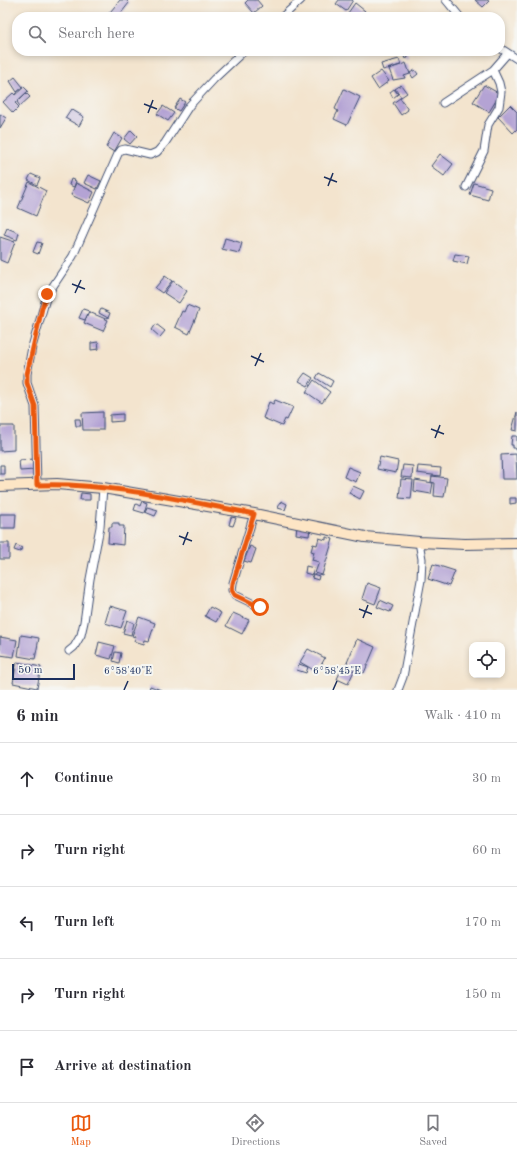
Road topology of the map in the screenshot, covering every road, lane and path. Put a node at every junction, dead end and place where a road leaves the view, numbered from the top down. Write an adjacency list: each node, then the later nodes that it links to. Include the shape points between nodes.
1 (301, 0): 3 (street)
2 (446, 0): 4 (street)
3 (288, 12)
4 (456, 12)
5 (507, 54): 7 (street); 8 (street)
6 (239, 56): 11 (street, via 189,106 166,143 157,152 150,155 121,150 73,256 47,294 27,374 27,383 35,406)
7 (517, 59)
8 (493, 70): 9 (street); 10 (street, via 501,92 499,107 488,125 484,152)
9 (443, 102)
10 (466, 187)
11 (37, 485): 12 (street); 13 (street)
12 (0, 486)
13 (103, 488): 14 (street); 18 (street, via 100,527 84,622 81,635)
14 (254, 514): 15 (street, via 365,538); 17 (street, via 232,590 235,595)
15 (419, 542): 16 (street); 19 (street, via 422,559 421,580 403,677)
16 (517, 543)
17 (260, 607)
18 (69, 651)
19 (398, 690)

